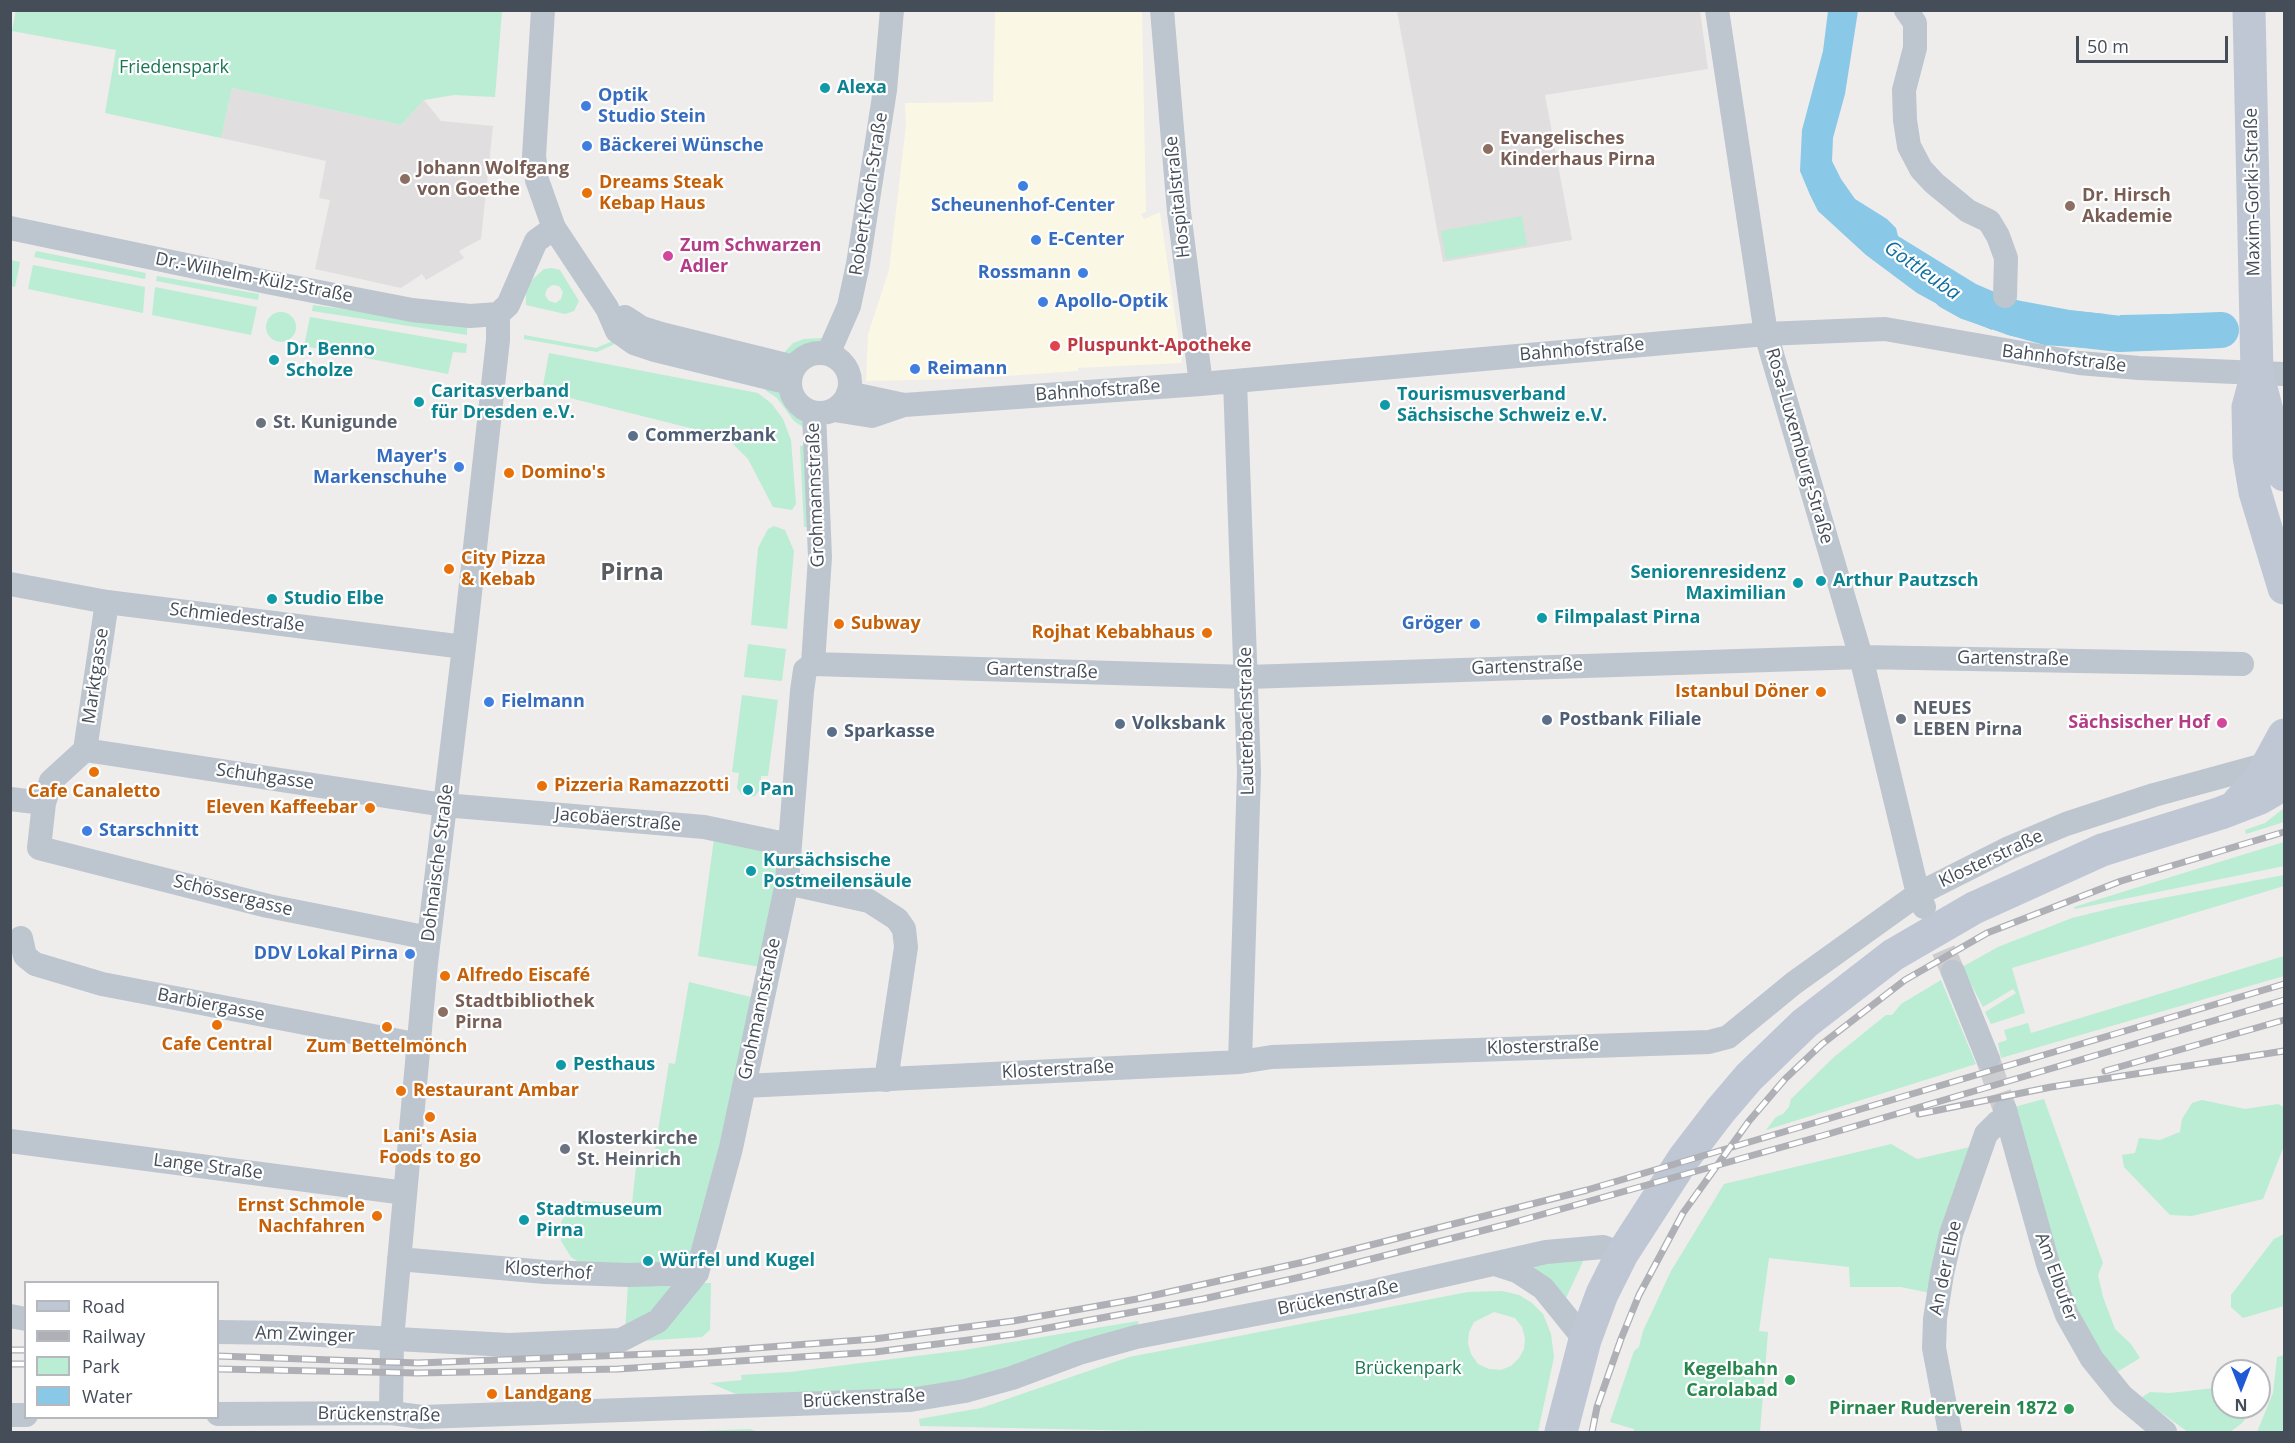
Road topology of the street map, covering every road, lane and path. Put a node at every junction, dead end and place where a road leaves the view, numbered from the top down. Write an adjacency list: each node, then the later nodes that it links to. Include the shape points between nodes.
1 (543, 10): 8 (street, via 534,156 542,199)
2 (892, 10): 12 (street, Robert-Koch-Straße, via 875,164 849,306 851,336)
3 (1162, 10): 16 (street, Hospitalstraße, via 1179,212)
4 (1717, 10): 11 (street, Rosa-Luxemburg-Straße)
5 (1906, 10): 9 (street, via 1916,23 1916,48 1904,90 1909,146 1934,183 1961,206 1989,222 1998,236 2006,258)
6 (2249, 10): 13 (main road, Maxim-Gorki-Straße, via 2255,313)
7 (10, 228): 10 (street, Dr.-Wilhelm-Külz-Straße, via 412,310 470,316)
8 (554, 228): 10 (street, via 536,241 507,305); 14 (street, via 607,308 642,328)
9 (2005, 296)
10 (498, 314): 22 (street, Dohnaische Straße)
11 (1766, 334): 13 (street, Bahnhofstraße, via 1885,329 2079,363 2139,368); 15 (street, Bahnhofstraße); 23 (street, Rosa-Luxemburg-Straße)
12 (836, 361): 14 (street, via 809,355); 17 (street, via 850,384)
13 (2266, 364): 18 (main road); 20 (main road, via 2248,407 2249,456 2255,492)
14 (792, 375): 17 (street, via 796,402)
15 (1235, 381): 16 (street, Bahnhofstraße); 26 (street, Lauterbachstraße)
16 (1201, 384): 17 (street, Bahnhofstraße, via 904,405 872,416)
17 (832, 405): 24 (street, Grohmannstraße)
18 (2284, 475)
19 (10, 584): 21 (street, Schmiedestraße)
20 (2284, 588)
21 (107, 602): 22 (street, Schmiedestraße); 27 (street, Marktgasse)
22 (464, 647): 31 (street, Dohnaische Straße)
23 (1861, 657): 25 (street, Gartenstraße); 26 (street, Gartenstraße); 34 (street, Rosa-Luxemburg-Straße)
24 (813, 664): 26 (street, Gartenstraße); 32 (street, Grohmannstraße, via 805,670 802,691)
25 (2242, 664)
26 (1248, 676): 40 (street, Lauterbachstraße)
27 (85, 750): 30 (street, via 51,780); 31 (street, Schuhgasse)
28 (2280, 761): 34 (street, Klosterstraße, via 2066,824 2009,848); 46 (main road, via 2260,798 2102,850 1974,908 1866,974 1805,1023 1749,1077 1684,1158)
29 (10, 799): 30 (street)
30 (44, 803): 36 (street, Schössergasse, via 39,848 268,906)
31 (444, 805): 32 (street, Jacobäerstraße, via 704,827); 36 (street, Dohnaische Straße)
32 (790, 845): 33 (street, Grohmannstraße)
33 (787, 883): 41 (street, via 869,901 897,919 904,929 906,947); 42 (street, Grohmannstraße)
34 (1922, 902): 40 (street, Klosterstraße, via 1797,981 1728,1037 1709,1042 1272,1057)
35 (21, 938): 38 (street, Barbiergasse, via 25,956 35,964 102,984)
36 (429, 938): 38 (street, Dohnaische Straße)
37 (1953, 972): 39 (street)
38 (420, 1044): 45 (street, Dohnaische Straße)
39 (1988, 1059)
40 (1240, 1062): 41 (street, Klosterstraße)
41 (885, 1080): 42 (street, Klosterstraße)
42 (744, 1086): 49 (street, Grohmannstraße)
43 (2006, 1115): 56 (street, An der Elbe, via 1986,1134 1951,1234 1942,1274 1934,1348); 57 (street, Am Elbufer, via 2048,1264 2067,1315 2092,1359 2122,1396)
44 (10, 1141): 45 (street, Lange Straße)
45 (405, 1193): 47 (street, Dohnaische Straße)
46 (1622, 1254): 48 (street, Brückenstraße, via 1603,1247 1581,1247); 52 (main road)
47 (399, 1258): 49 (street, Klosterhof, via 545,1272); 51 (street, Dohnaische Straße)
48 (1496, 1264): 52 (street, via 1517,1271 1543,1288); 53 (street, Brückenstraße, via 1136,1337 1012,1378 910,1400 422,1417)
49 (697, 1273): 51 (street, Grohmannstraße, via 658,1321 621,1340 509,1345)
50 (219, 1332): 51 (street, Am Zwinger)
51 (392, 1339): 53 (street, Dohnaische Straße)
52 (1585, 1340): 55 (main road)
53 (391, 1413): 54 (street, Brückenstraße)
54 (219, 1414)
55 (1561, 1432)
56 (1950, 1432)
57 (2165, 1432)

